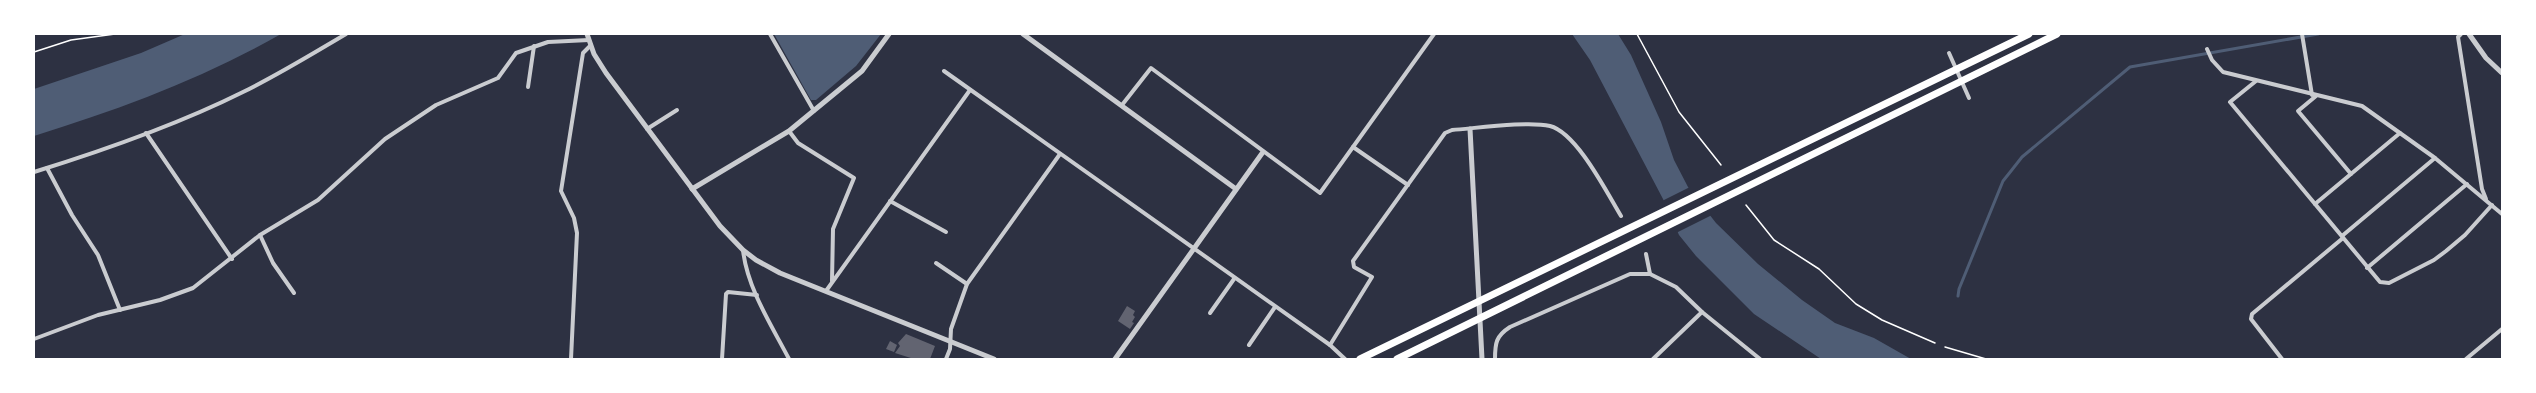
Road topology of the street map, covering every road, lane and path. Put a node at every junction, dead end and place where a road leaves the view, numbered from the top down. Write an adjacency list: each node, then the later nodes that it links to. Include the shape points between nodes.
1 (115, 34): 16 (path, via 71,40)
2 (346, 34): 33 (street, via 244,92)
3 (770, 34): 29 (street)
4 (889, 34): 29 (street, via 862,71)
5 (1023, 34): 27 (street)
6 (1434, 34): 35 (street)
7 (1637, 34): 39 (path, via 1679,112)
8 (2029, 34): 18 (highway)
9 (2057, 34): 21 (highway)
10 (2302, 34): 25 (street)
11 (2461, 34): 47 (street, via 2458,36 2482,189)
12 (2469, 34): 20 (street, via 2486,58)
13 (589, 40): 14 (street, via 556,41); 30 (street, via 606,73); 83 (street, via 583,53 561,191 574,218 577,233)
14 (534, 46): 23 (street); 55 (street, via 512,56 504,73 498,78 436,105 385,140 318,200)
15 (2208, 49): 22 (street, via 2209,56 2223,72)
16 (34, 52)
17 (1949, 53): 18 (street)
18 (1956, 70): 21 (street); 70 (highway)
19 (944, 71): 24 (street)
20 (2502, 73)
21 (1961, 81): 26 (street); 75 (highway)
22 (2256, 81): 25 (street); 49 (street, via 2230,102)
23 (528, 87)
24 (970, 90): 37 (street); 48 (street)
25 (2314, 96): 34 (street, via 2362,106); 42 (street, via 2298,111)
26 (1970, 98)
27 (1122, 105): 36 (street, via 1151,68); 46 (street)
28 (677, 110): 30 (street)
29 (814, 111): 32 (street)
30 (647, 129): 45 (street)
31 (1470, 129): 43 (street, via 1445,133); 53 (street, via 1534,125 1550,126 1561,131 1574,143); 70 (street)
32 (789, 131): 45 (street); 65 (street, via 798,143 854,178 833,229)
33 (146, 133): 40 (street); 60 (street)
34 (2400, 133): 38 (street); 42 (street)
35 (1353, 147): 36 (street, via 1320,193); 43 (street)
36 (1263, 152): 46 (street)
37 (1060, 154): 57 (street); 66 (street)
38 (2435, 158): 44 (street); 56 (street)
39 (1721, 165)
40 (47, 168): 41 (street); 72 (street, via 72,215 98,255)
41 (34, 172)
42 (2351, 174): 49 (street)
43 (1408, 184): 81 (street, via 1353,261 1354,267 1372,277)
44 (2467, 184): 47 (street); 62 (street)
45 (692, 189): 58 (street, via 720,226)
46 (1236, 189): 57 (street)
47 (2486, 200): 51 (street)
48 (890, 201): 54 (street); 65 (street)
49 (2315, 204): 56 (street)
50 (1746, 205): 79 (path, via 1774,240 1819,270 1856,304)
51 (2492, 205): 52 (street); 62 (street, via 2465,235 2434,260 2388,283 2380,282)
52 (2502, 214)
53 (1621, 216)
54 (946, 232)
55 (260, 235): 60 (street); 68 (street, via 273,264)
56 (2342, 237): 62 (street); 97 (street, via 2252,314 2251,319)
57 (1193, 249): 64 (street); 88 (street)
58 (743, 250): 67 (street, via 767,267); 69 (street, via 744,261)
59 (1646, 254): 63 (street)
60 (232, 259): 72 (street, via 193,288)
61 (936, 263): 66 (street)
62 (2367, 268)
63 (1650, 274): 73 (street, via 1676,287); 93 (street, via 1630,274 1510,327 1501,333 1494,343)
64 (1234, 279): 71 (street); 74 (street)
65 (832, 282): 67 (street)
66 (967, 284): 78 (street, via 951,329)
67 (826, 291): 78 (street)
68 (294, 292)
69 (756, 295): 84 (street, via 728,292 726,294); 85 (street)
70 (1479, 301): 75 (street); 90 (highway)
71 (1275, 307): 80 (street); 81 (street)
72 (120, 310): 77 (street)
73 (1702, 312): 94 (street); 95 (street)
74 (1210, 313)
75 (1479, 319): 91 (highway); 92 (street)
76 (2502, 329): 98 (street)
77 (34, 339)
78 (950, 342): 86 (street); 87 (street)
79 (1934, 344)
80 (1249, 345)
81 (1330, 345): 89 (street)
82 (1945, 347): 96 (path)
83 (571, 359)
84 (722, 359)
85 (789, 359)
86 (946, 359)
87 (994, 359)
88 (1115, 359)
89 (1345, 359)
90 (1360, 359)
91 (1397, 359)
92 (1482, 359)
93 (1495, 359)
94 (1653, 359)
95 (1760, 359)
96 (1986, 359)
97 (2282, 359)
98 (2466, 359)

